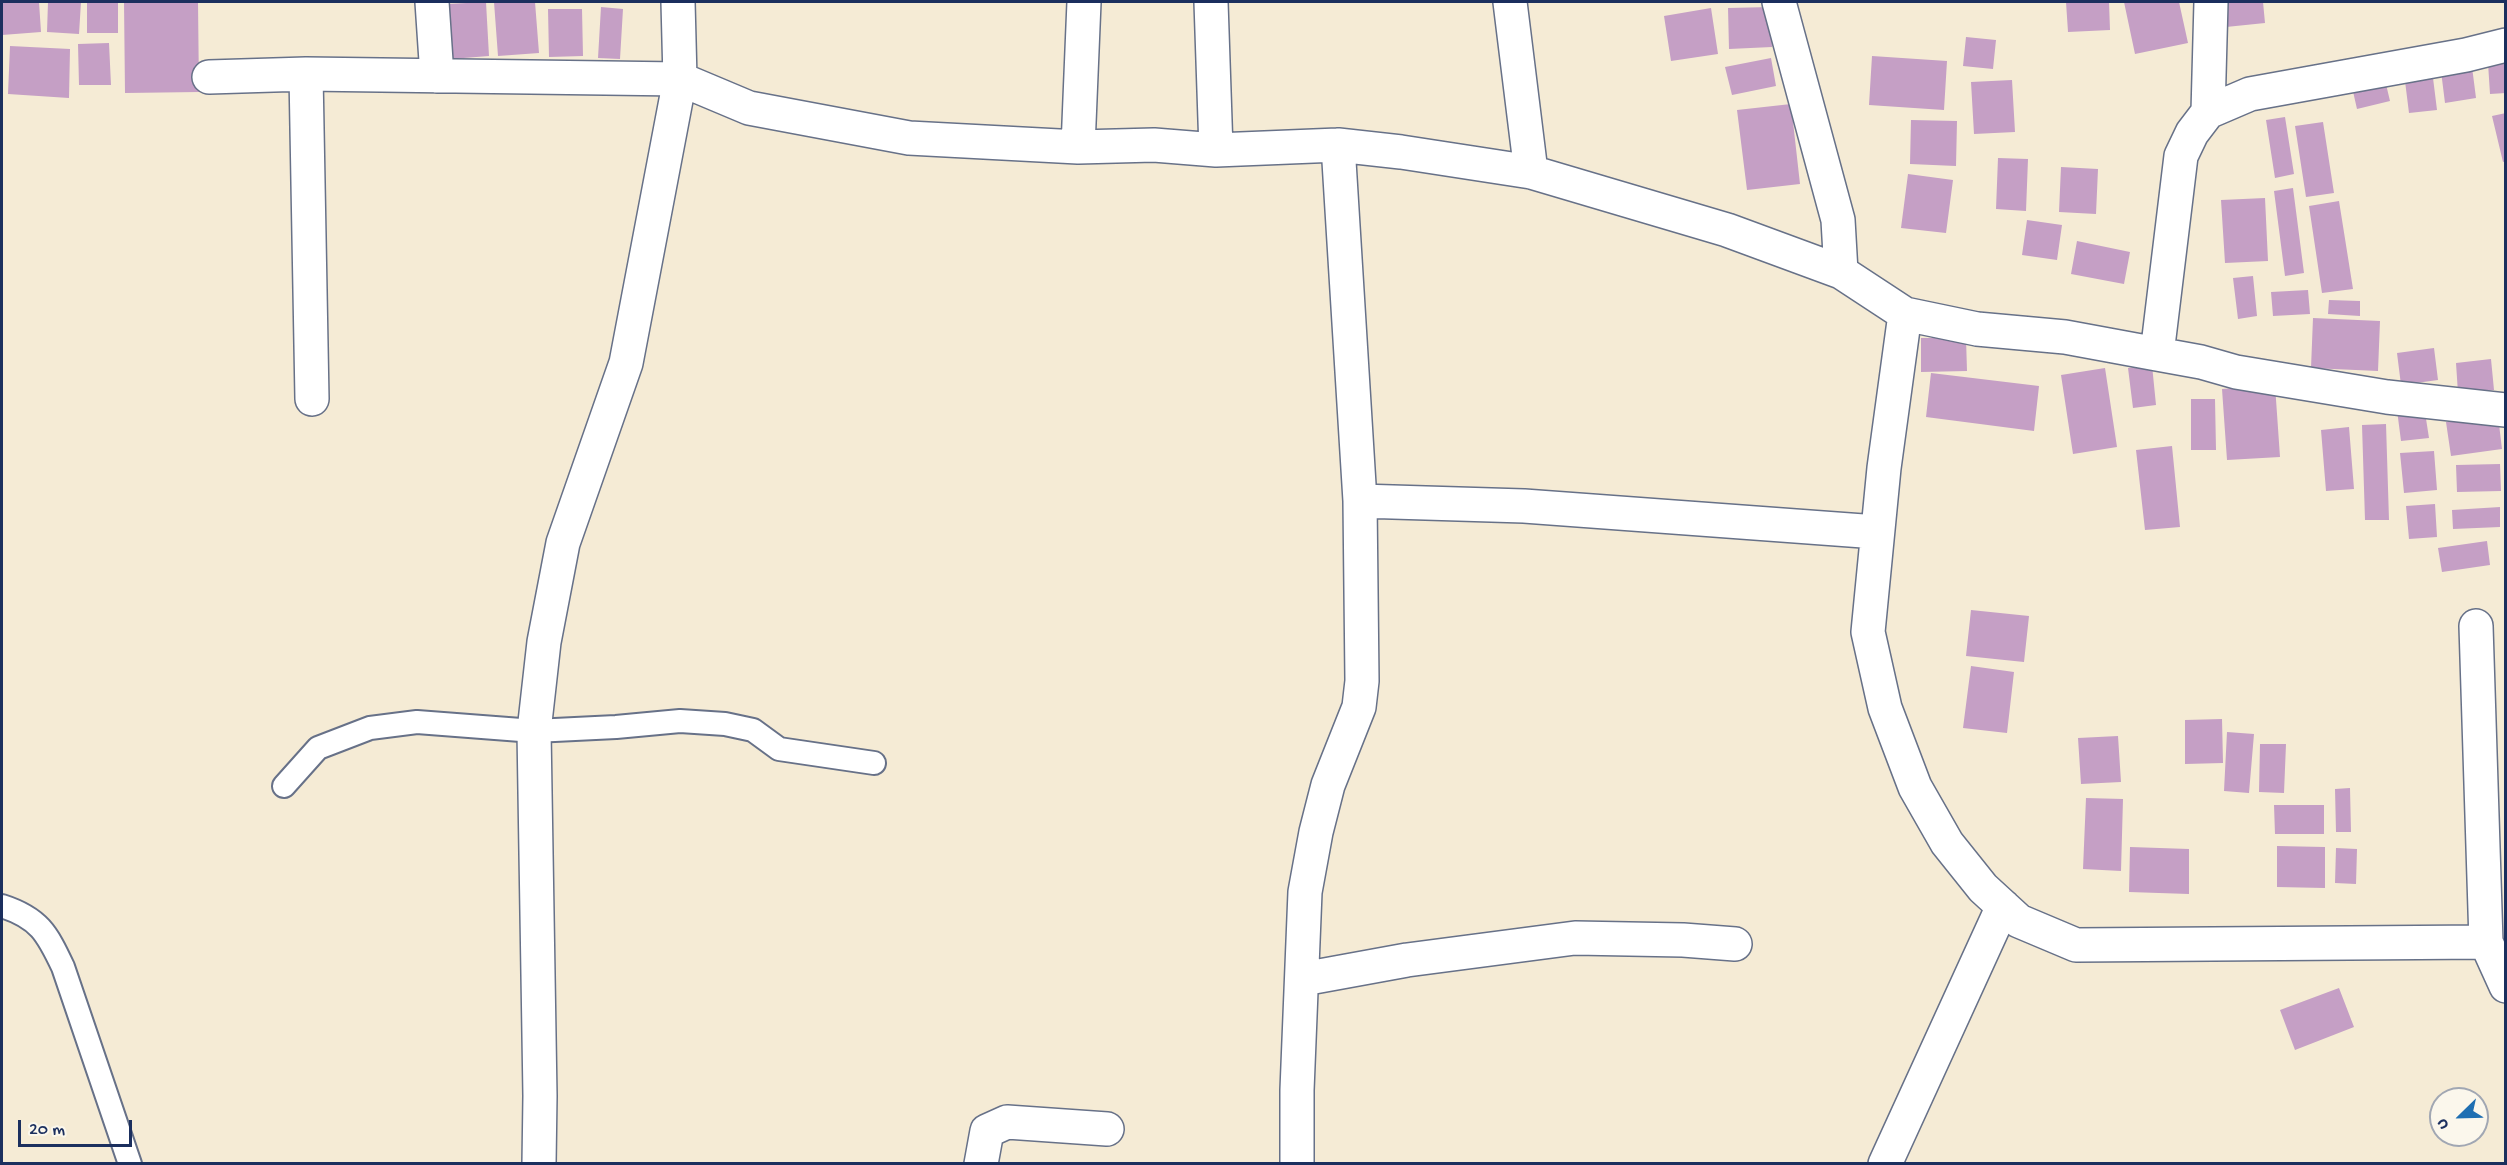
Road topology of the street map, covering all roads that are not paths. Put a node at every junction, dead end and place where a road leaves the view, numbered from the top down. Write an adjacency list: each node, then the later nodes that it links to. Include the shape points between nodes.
1 (432, 2): 11 (street)
2 (678, 2): 12 (street)
3 (1084, 2): 15 (street)
4 (1211, 2): 16 (street)
5 (1510, 2): 17 (street)
6 (1779, 2): 18 (street, via 1838,220)
7 (2211, 2): 13 (street)
8 (2505, 45): 13 (street, via 2250,94)
9 (306, 74): 10 (street); 11 (street); 21 (street)
10 (209, 76)
11 (436, 76): 12 (street)
12 (680, 79): 15 (street, via 749,108 909,138); 26 (street, via 626,363 563,543 544,642)
13 (2208, 112): 20 (street, via 2181,156)
14 (1338, 145): 16 (street); 17 (street); 23 (street)
15 (1078, 147): 16 (street, via 1154,145)
16 (1216, 150)
17 (1531, 172): 18 (street, via 1727,230)
18 (1841, 272): 19 (street)
19 (1905, 314): 20 (street, via 1977,329 2065,337); 24 (street)
20 (2157, 354): 22 (street, via 2236,372 2387,397)
21 (312, 399)
22 (2505, 410)
23 (1360, 501): 24 (street, via 1524,506); 33 (street, via 1359,707 1328,785 1316,832 1305,892)
24 (1877, 532): 30 (street, via 1868,632 1885,708 1915,787 1947,843)
25 (2476, 626): 31 (street)
26 (534, 731): 27 (lane, via 680,721 725,724 753,730 779,749); 28 (lane, via 417,722 370,728 318,748); 37 (street)
27 (874, 763)
28 (284, 786)
29 (2, 906): 36 (lane, via 39,925 52,944)
30 (2003, 906): 31 (street, via 2019,921 2076,945); 40 (street)
31 (2486, 942): 34 (street)
32 (1735, 944): 33 (street, via 1575,938 1407,960)
33 (1304, 979): 39 (street)
34 (2505, 986)
35 (1107, 1129): 38 (street, via 1007,1122 987,1131)
36 (130, 1164)
37 (539, 1164)
38 (981, 1164)
39 (1297, 1164)
40 (1885, 1164)

